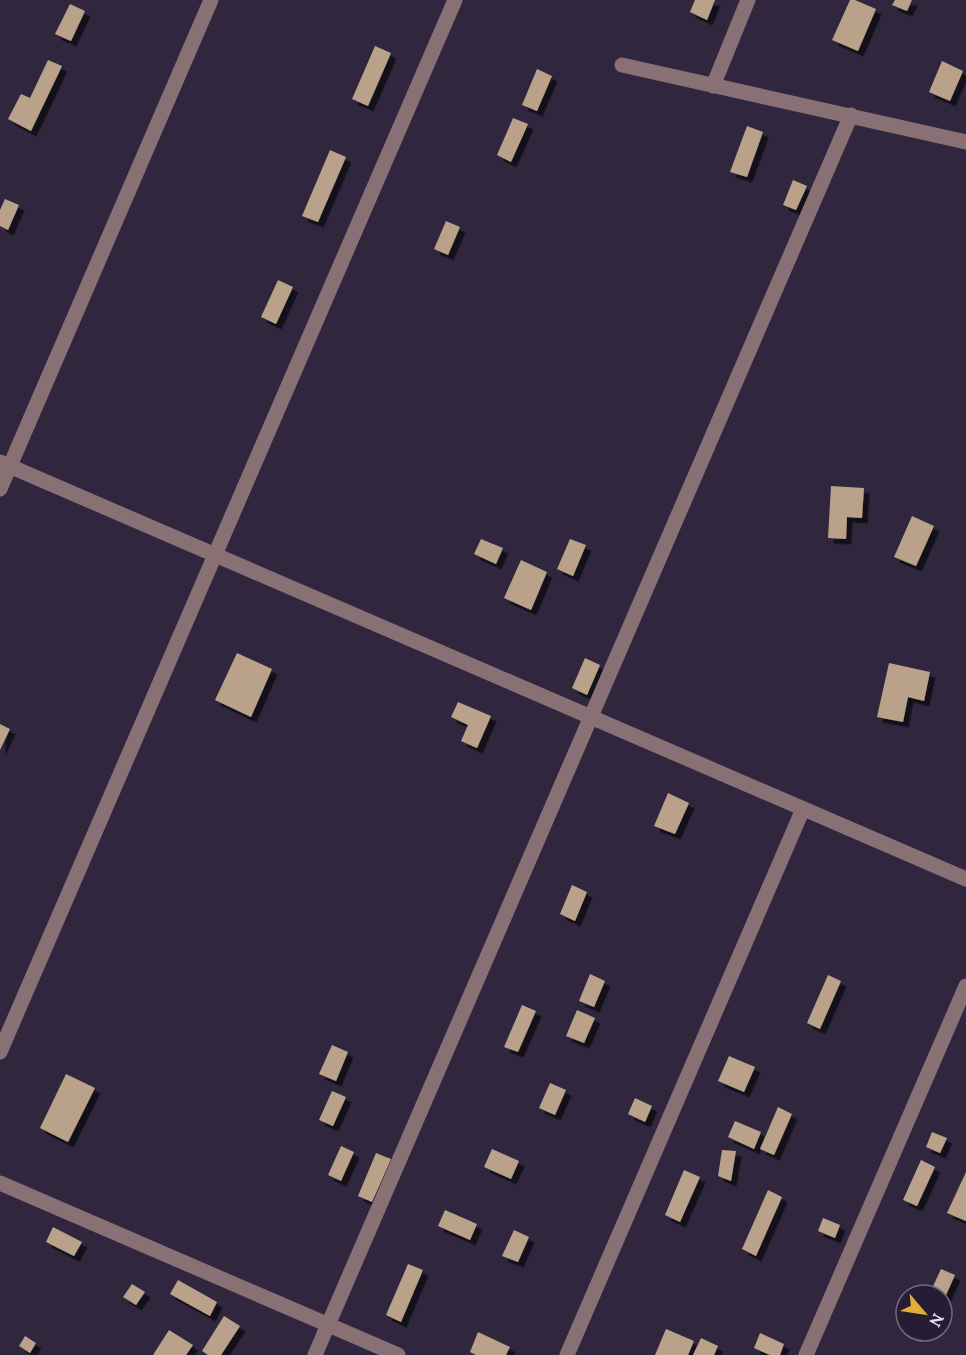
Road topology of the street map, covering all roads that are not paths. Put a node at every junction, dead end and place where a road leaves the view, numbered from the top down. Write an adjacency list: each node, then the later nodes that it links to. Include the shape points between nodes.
1 (211, 0): 8 (street)
2 (455, 0): 10 (street)
3 (748, 0): 5 (street)
4 (622, 65): 5 (street)
5 (713, 86): 6 (street)
6 (850, 115): 7 (street); 11 (street)
7 (966, 142)
8 (5, 464): 9 (street); 10 (street)
9 (0, 489)
10 (215, 555): 11 (street); 15 (street)
11 (591, 717): 12 (street); 17 (street)
12 (803, 809): 13 (street); 20 (street)
13 (966, 879)
14 (966, 986): 21 (street)
15 (0, 1052)
16 (0, 1183): 17 (street)
17 (328, 1324): 18 (street); 19 (street)
18 (315, 1355)
19 (398, 1355)
20 (567, 1355)
21 (806, 1355)

